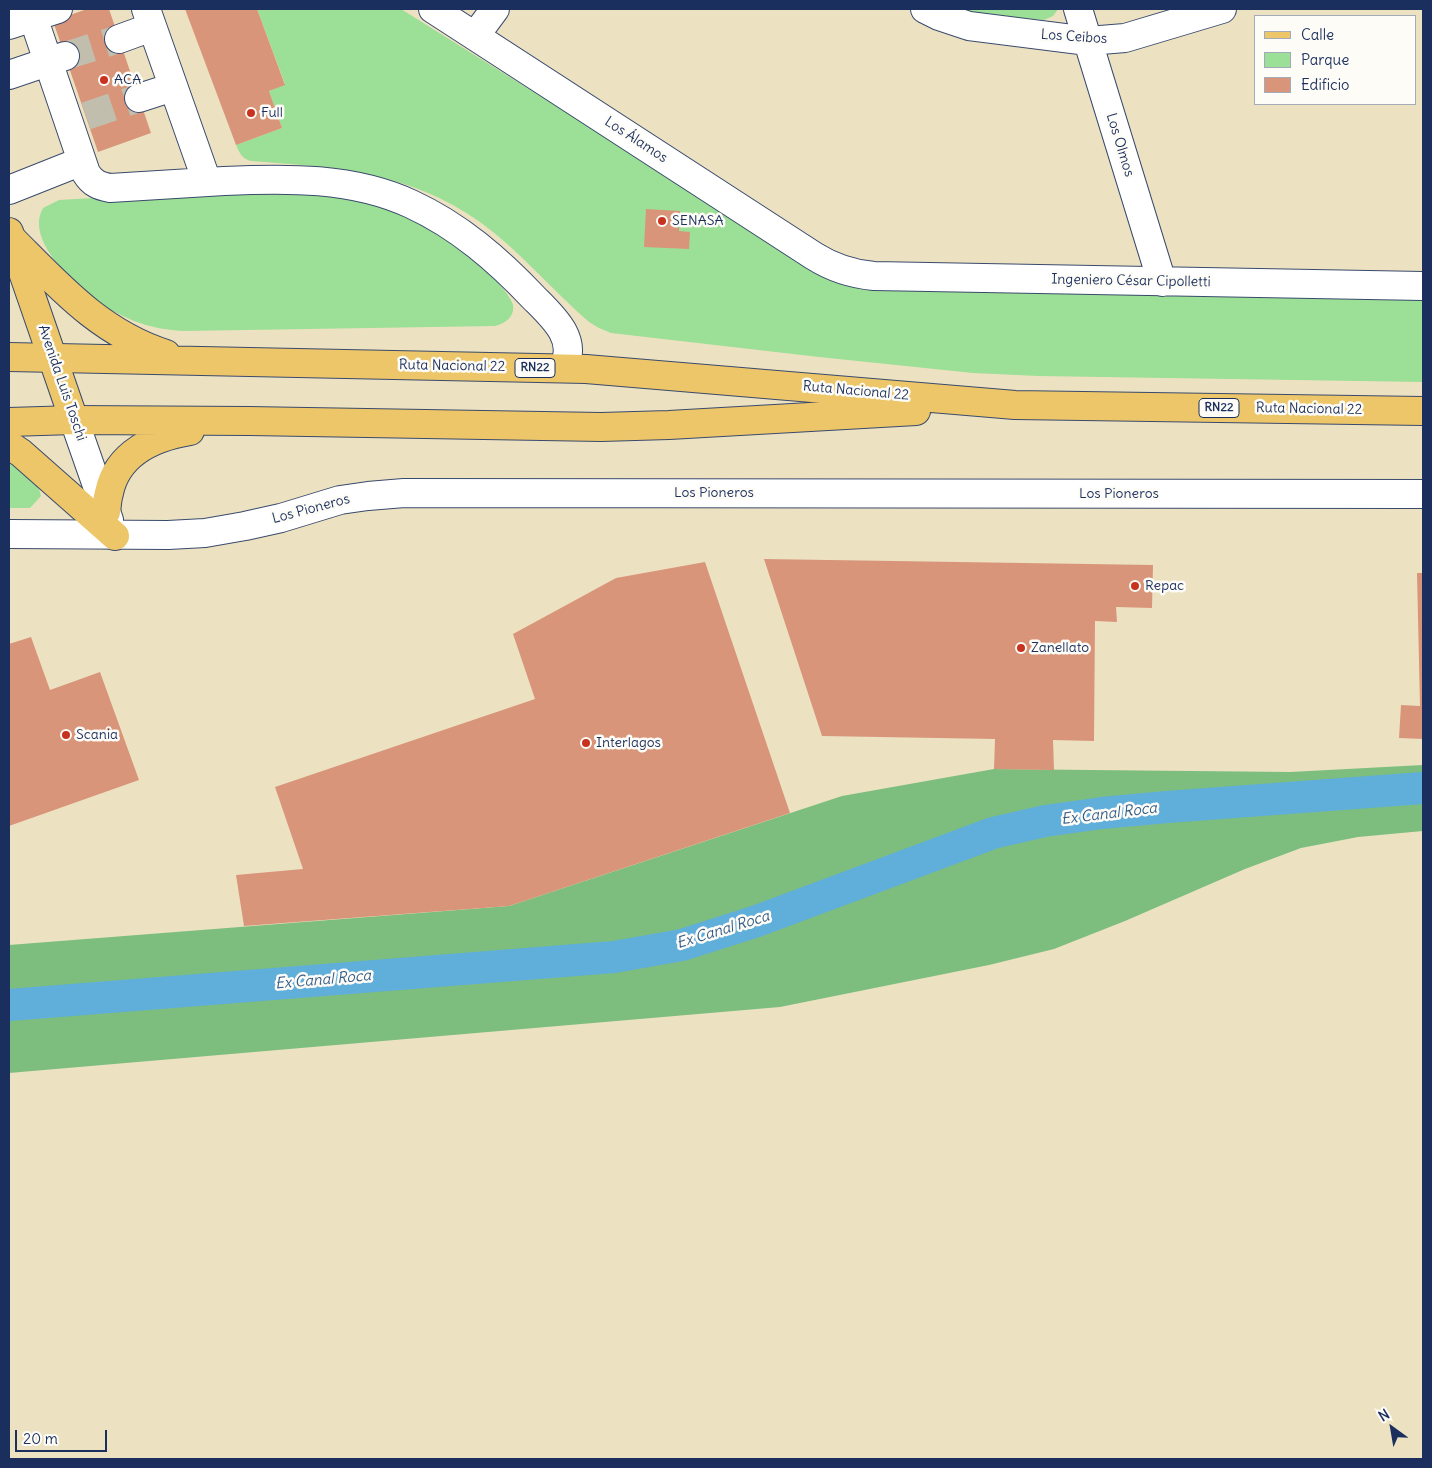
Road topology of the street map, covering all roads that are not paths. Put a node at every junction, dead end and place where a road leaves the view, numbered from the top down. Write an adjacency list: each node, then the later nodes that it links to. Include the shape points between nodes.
1 (433, 9): 8 (street, Los Álamos)
2 (494, 9): 8 (street)
3 (925, 9): 10 (street, Los Ceibos, via 969,26)
4 (1078, 9): 10 (street, Los Olmos)
5 (1222, 9): 10 (street, Los Ceibos, via 1125,38)
6 (33, 17): 11 (street)
7 (149, 18): 9 (street); 13 (street)
8 (475, 36): 19 (street, Los Álamos)
9 (119, 38)
10 (1088, 41): 20 (street, Los Olmos)
11 (57, 59): 12 (street); 15 (street, via 78,119)
12 (9, 75)
13 (173, 86): 14 (street); 16 (street)
14 (139, 98)
15 (82, 161): 16 (street, via 90,179 102,187); 17 (street)
16 (207, 182): 25 (street, via 329,182 391,196 430,214 487,252 552,317 568,344 568,360)
17 (9, 190)
18 (10, 240): 23 (main road, Avenida Luis Toschi); 24 (main road, via 82,308 106,326 156,351)
19 (840, 270): 20 (street, Ingeniero César Cipolletti, via 874,276)
20 (1162, 282): 21 (street, Ingeniero César Cipolletti)
21 (1423, 286)
22 (9, 357): 23 (main road, Ruta Nacional 22 / RN22)
23 (54, 358): 24 (main road, Ruta Nacional 22 / RN22); 28 (main road, Avenida Luis Toschi)
24 (189, 361): 25 (main road, Ruta Nacional 22 / RN22)
25 (563, 368): 26 (main road, Ruta Nacional 22 / RN22)
26 (1015, 405): 27 (main road, Ruta Nacional 22 / RN22); 29 (main road, Ruta Nacional 22 / RN22, via 635,426)
27 (1423, 411)
28 (74, 420): 29 (main road, Ruta Nacional 22 / RN22); 30 (main road, Ruta Nacional 22 / RN22); 33 (street, Avenida Luis Toschi)
29 (248, 421): 33 (main road, via 171,434 142,447 130,456 114,478 109,492)
30 (9, 422)
31 (9, 445): 33 (main road)
32 (1423, 494): 33 (street, Los Pioneros, via 404,493 340,500 280,518 205,532 168,535)
33 (110, 524): 34 (street, Los Pioneros)
34 (9, 534)

